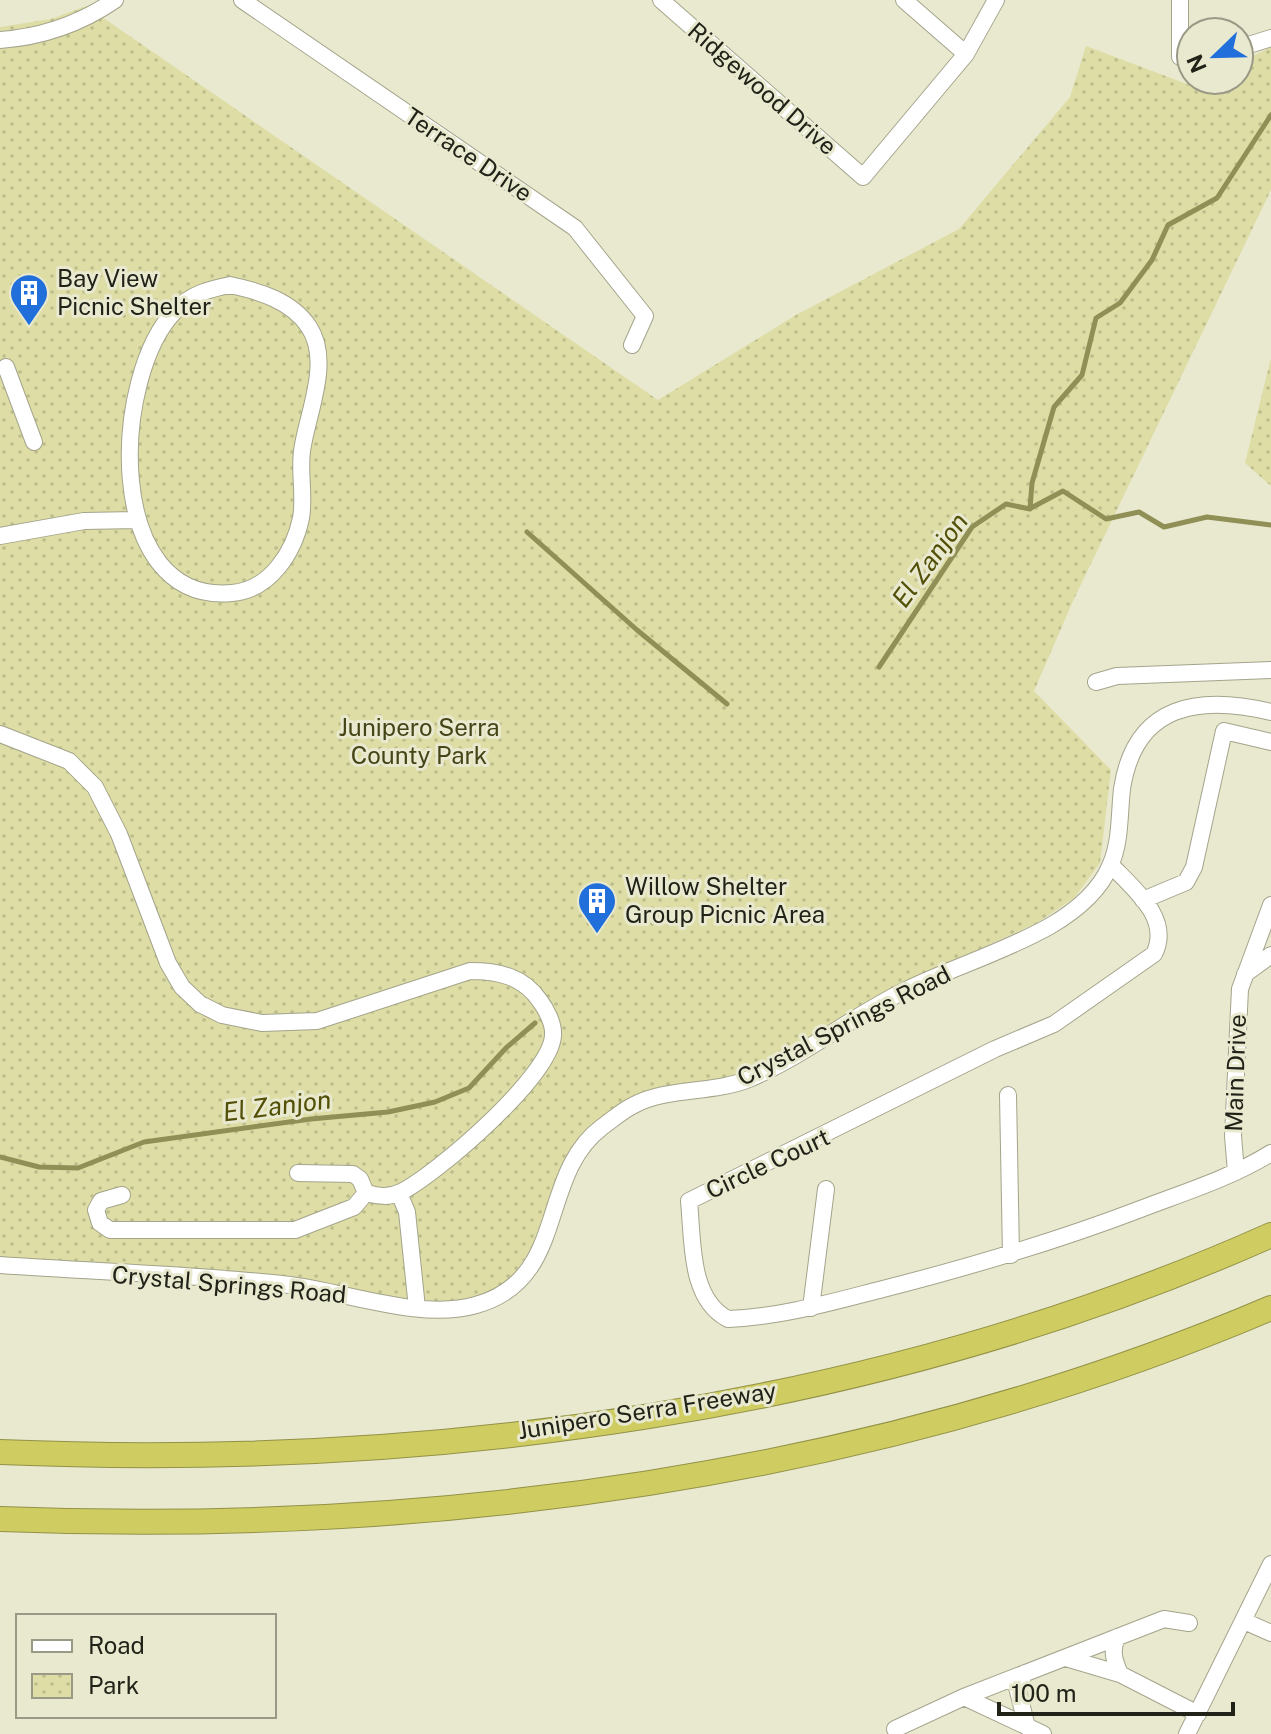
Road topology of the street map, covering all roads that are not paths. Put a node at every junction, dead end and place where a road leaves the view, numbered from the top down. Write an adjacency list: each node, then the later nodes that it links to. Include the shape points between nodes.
1 (115, 0): 6 (street, via 78,21 29,38)
2 (242, 0): 8 (street, Terrace Drive, via 575,228 645,316)
3 (661, 0): 7 (street, Ridgewood Drive, via 863,177)
4 (904, 0): 7 (street)
5 (996, 0): 7 (street)
6 (0, 40)
7 (966, 54)
8 (632, 345)
9 (6, 367): 10 (street)
10 (34, 442)
11 (136, 520): 11 (street, via 156,559 200,591 234,594 276,572 301,516 301,453 315,388 315,340 298,314 257,290 230,285 207,290 176,310 154,340 135,395 129,454); 12 (street, via 84,521)
12 (0, 536)
13 (1271, 670): 14 (street, via 1117,676)
14 (1096, 682)
15 (1271, 712): 18 (street, Crystal Springs Road, via 1198,704 1160,719 1131,759)
16 (0, 734): 29 (street, via 69,761 95,787 119,834 168,963 182,987 222,1015 262,1023 317,1021 470,971 514,977 533,991 546,1009 553,1035 538,1073 455,1154)
17 (1271, 742): 19 (street, via 1224,731 1194,867 1178,888)
18 (1111, 865): 19 (street, Circle Court); 34 (street, Crystal Springs Road, via 1097,889 1048,927 903,991 775,1067 716,1089 634,1105 579,1149 546,1239 519,1282 477,1305)
19 (1143, 900): 35 (street, Circle Court, via 1159,923 1161,939 1154,954 1054,1024 689,1201 695,1263 705,1301 716,1313 742,1319)
20 (1271, 905): 22 (street, Main Drive)
21 (1271, 955): 22 (street)
22 (1244, 975): 25 (street, Main Drive)
23 (1008, 1095): 32 (street)
24 (1271, 1153): 25 (street, Circle Court)
25 (1236, 1172): 32 (street, Circle Court)
26 (298, 1173): 28 (street, via 353,1174)
27 (826, 1189): 35 (street)
28 (366, 1193): 29 (street); 30 (street, via 354,1207 295,1230 110,1230 100,1223 96,1210 101,1201)
29 (399, 1193): 34 (street, via 407,1212)
30 (122, 1195)
31 (1271, 1235): 37 (highway, Junipero Serra Freeway, via 1147,1287 985,1340 659,1412 479,1437 320,1450)
32 (1011, 1255): 35 (street, Circle Court)
33 (0, 1265): 34 (street, Crystal Springs Road, via 293,1286)
34 (417, 1308)
35 (811, 1308)
36 (1271, 1308): 38 (highway, via 1145,1359 1006,1403 828,1447 659,1479 479,1504 308,1517)
37 (0, 1452)
38 (0, 1519)
39 (1271, 1564): 40 (street)
40 (1244, 1621): 42 (street); 48 (street)
41 (1189, 1623): 43 (street, via 1164,1619)
42 (1271, 1633)
43 (1117, 1637): 44 (street); 46 (street, via 1113,1647)
44 (1066, 1658): 45 (street); 46 (street)
45 (1025, 1673): 47 (street); 49 (street, via 1017,1687)
46 (1120, 1674): 48 (street)
47 (964, 1697): 49 (street); 50 (street)
48 (1198, 1714): 51 (street)
49 (1027, 1727): 52 (street)
50 (895, 1729)
51 (1189, 1733)
52 (1043, 1734)

